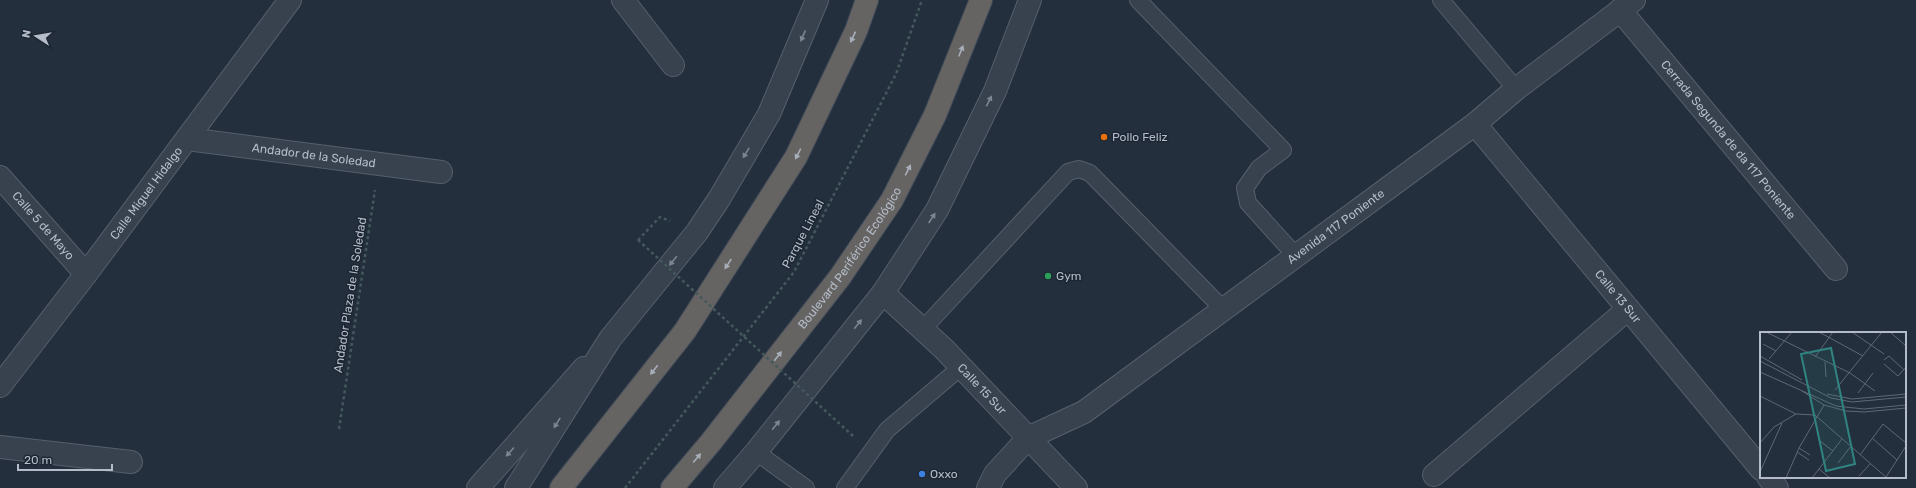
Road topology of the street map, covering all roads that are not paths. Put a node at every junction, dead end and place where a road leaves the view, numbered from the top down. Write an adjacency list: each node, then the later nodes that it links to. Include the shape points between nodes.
1 (290, 0): 13 (street, Calle Miguel Hidalgo)
2 (623, 0): 10 (street)
3 (817, 0): 23 (street, one-way to 23, via 769,114 719,199 697,232)
4 (867, 0): 35 (highway, one-way to 35, via 856,31 792,164 685,331)
5 (981, 0): 36 (highway, Boulevard Periférico Ecológico, one-way to 5, via 840,277 892,200 935,115)
6 (1030, 0): 19 (street, one-way to 6, via 936,210 994,91)
7 (1138, 0): 16 (lane, via 1284,150 1259,168 1245,188 1248,202)
8 (1441, 0): 11 (lane)
9 (1627, 5): 11 (street, Avenida 117 Poniente); 17 (street, Cerrada Segunda de da 117 Poniente)
10 (673, 66)
11 (1516, 89): 12 (street, Avenida 117 Poniente)
12 (1475, 124): 16 (street, Avenida 117 Poniente); 20 (street, Calle 13 Sur)
13 (187, 139): 14 (street, Andador de la Soledad); 18 (street, Calle Miguel Hidalgo)
14 (441, 172)
15 (0, 177): 18 (street, Calle 5 de Mayo)
16 (1296, 256): 21 (street, Avenida 117 Poniente)
17 (1836, 270)
18 (86, 274): 25 (street, Calle Miguel Hidalgo)
19 (883, 294): 22 (street, Calle 15 Sur); 28 (street, one-way to 19)
20 (1628, 309): 30 (street, Calle 13 Sur); 31 (street)
21 (1223, 310): 22 (lane, via 1090,173 1079,169 1068,172); 26 (street, Avenida 117 Poniente, via 1084,412)
22 (923, 329): 24 (street, Calle 15 Sur)
23 (610, 339): 33 (street, one-way to 33); 34 (street, one-way to 34)
24 (961, 368): 26 (street, Calle 15 Sur); 39 (lane, via 887,430)
25 (0, 386)
26 (1028, 438): 40 (street, via 995,474); 41 (street, Calle 15 Sur)
27 (0, 447): 29 (street)
28 (756, 452): 37 (street); 38 (lane)
29 (130, 462)
30 (1760, 468)
31 (1434, 475)
32 (1769, 478): 42 (street)
33 (478, 488)
34 (516, 488)
35 (561, 488)
36 (672, 488)
37 (725, 488)
38 (806, 488)
39 (846, 488)
40 (988, 488)
41 (1076, 488)
42 (1777, 488)

